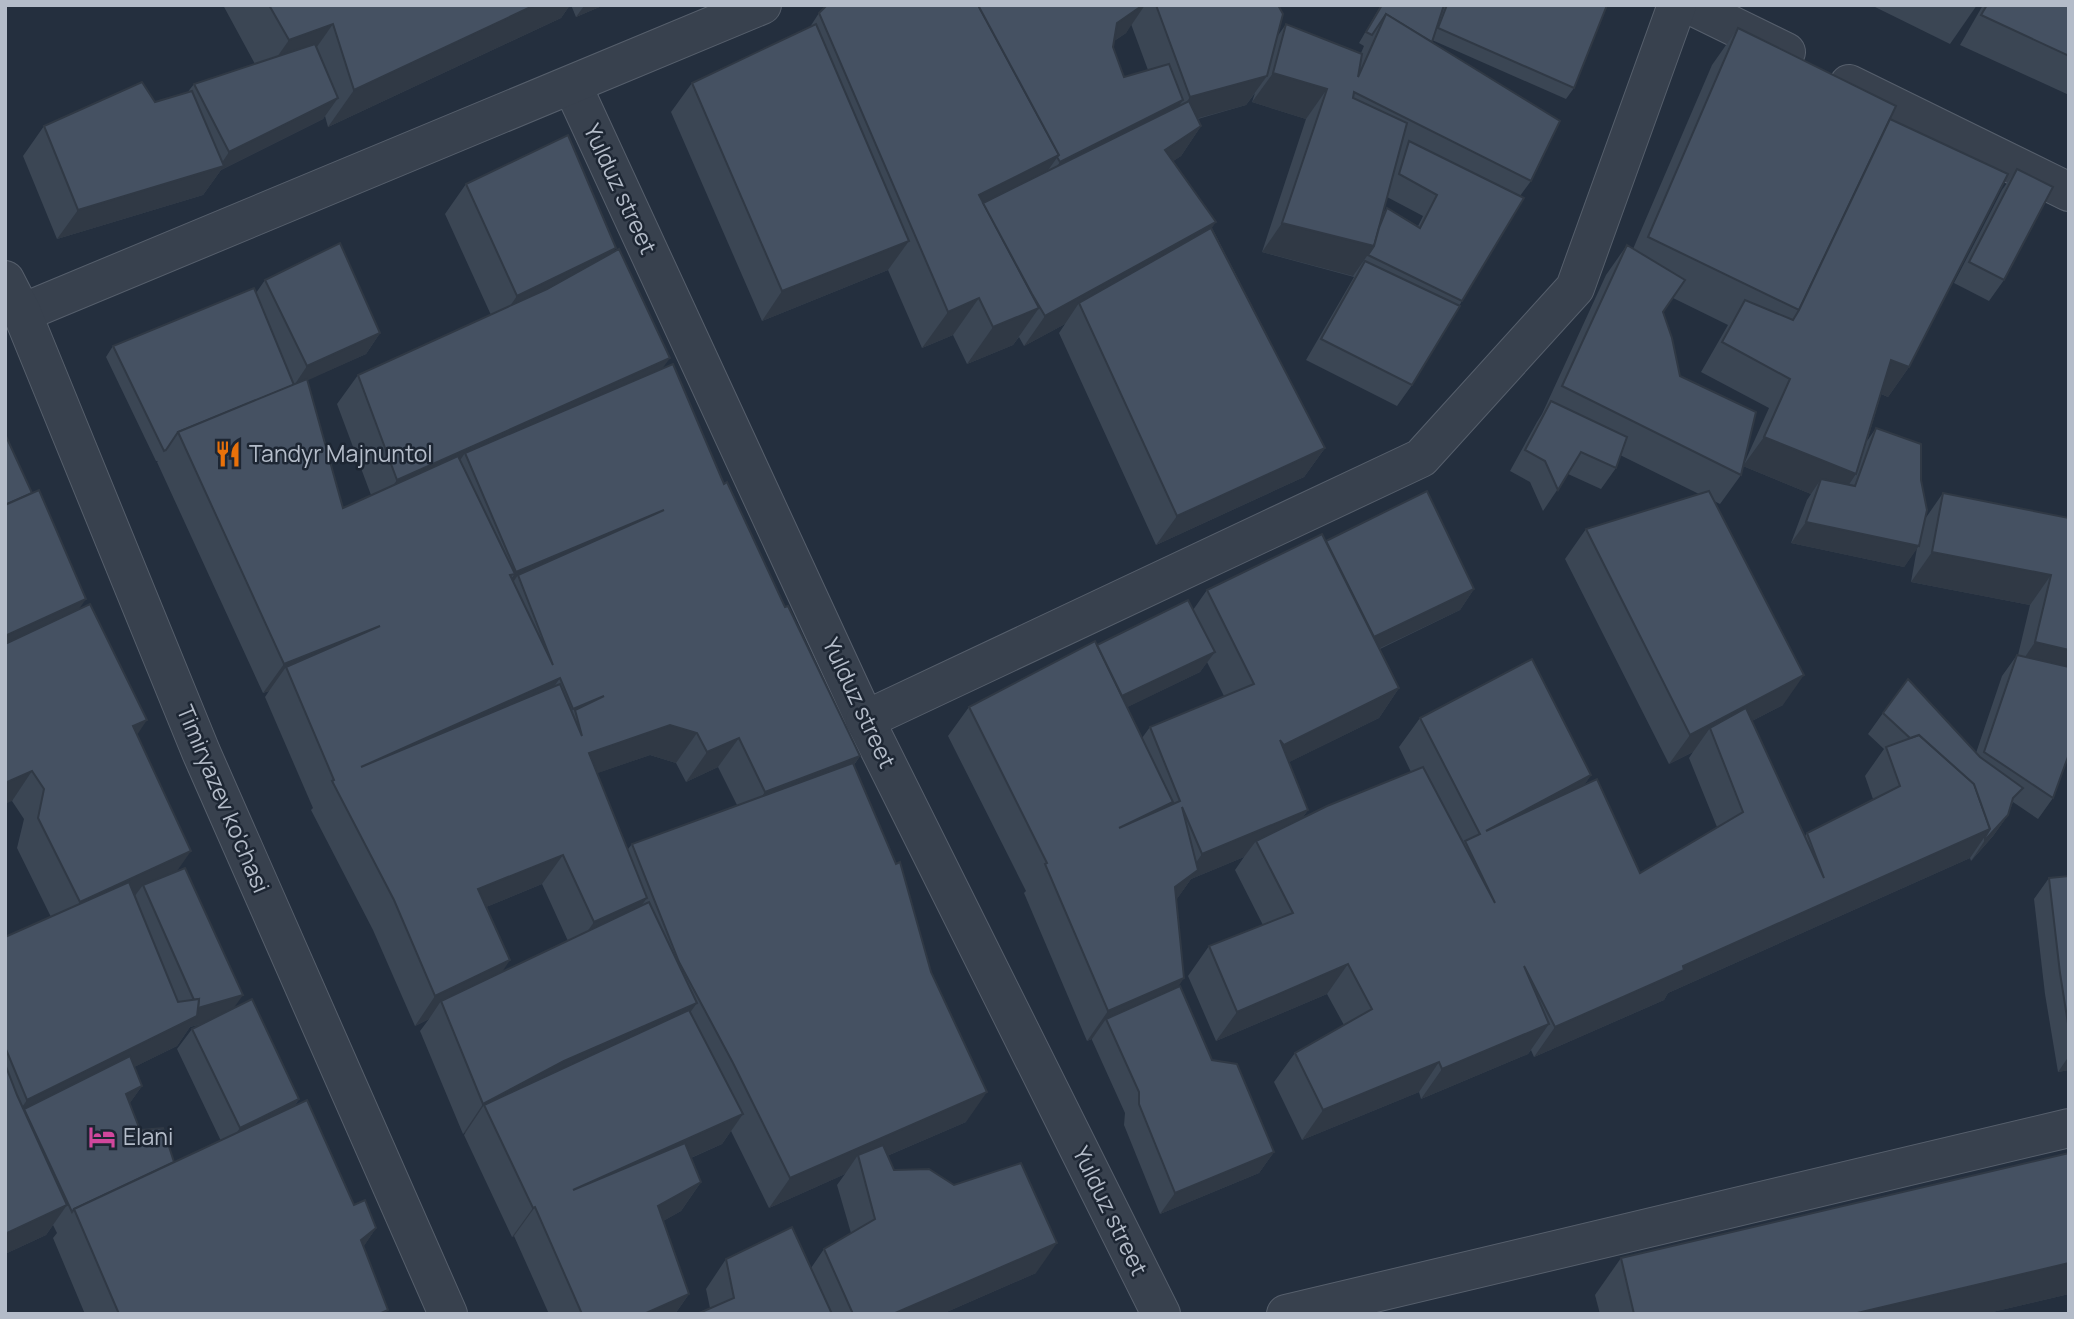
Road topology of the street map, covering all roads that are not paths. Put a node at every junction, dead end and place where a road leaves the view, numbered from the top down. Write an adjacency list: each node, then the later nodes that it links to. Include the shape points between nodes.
1 (762, 5): 4 (street)
2 (1676, 5): 8 (street, via 1576,288 1421,458)
3 (1690, 5): 5 (street)
4 (572, 85): 7 (street); 8 (street, Yulduz street)
5 (2069, 192)
6 (5, 280): 7 (street, Timiryazev ko'chasi)
7 (23, 313): 10 (street, Timiryazev ko'chasi, via 201,752)
8 (865, 720): 11 (street, Yulduz street)
9 (2069, 1128): 12 (street)
10 (448, 1314)
11 (1161, 1314)
12 (1286, 1314)

